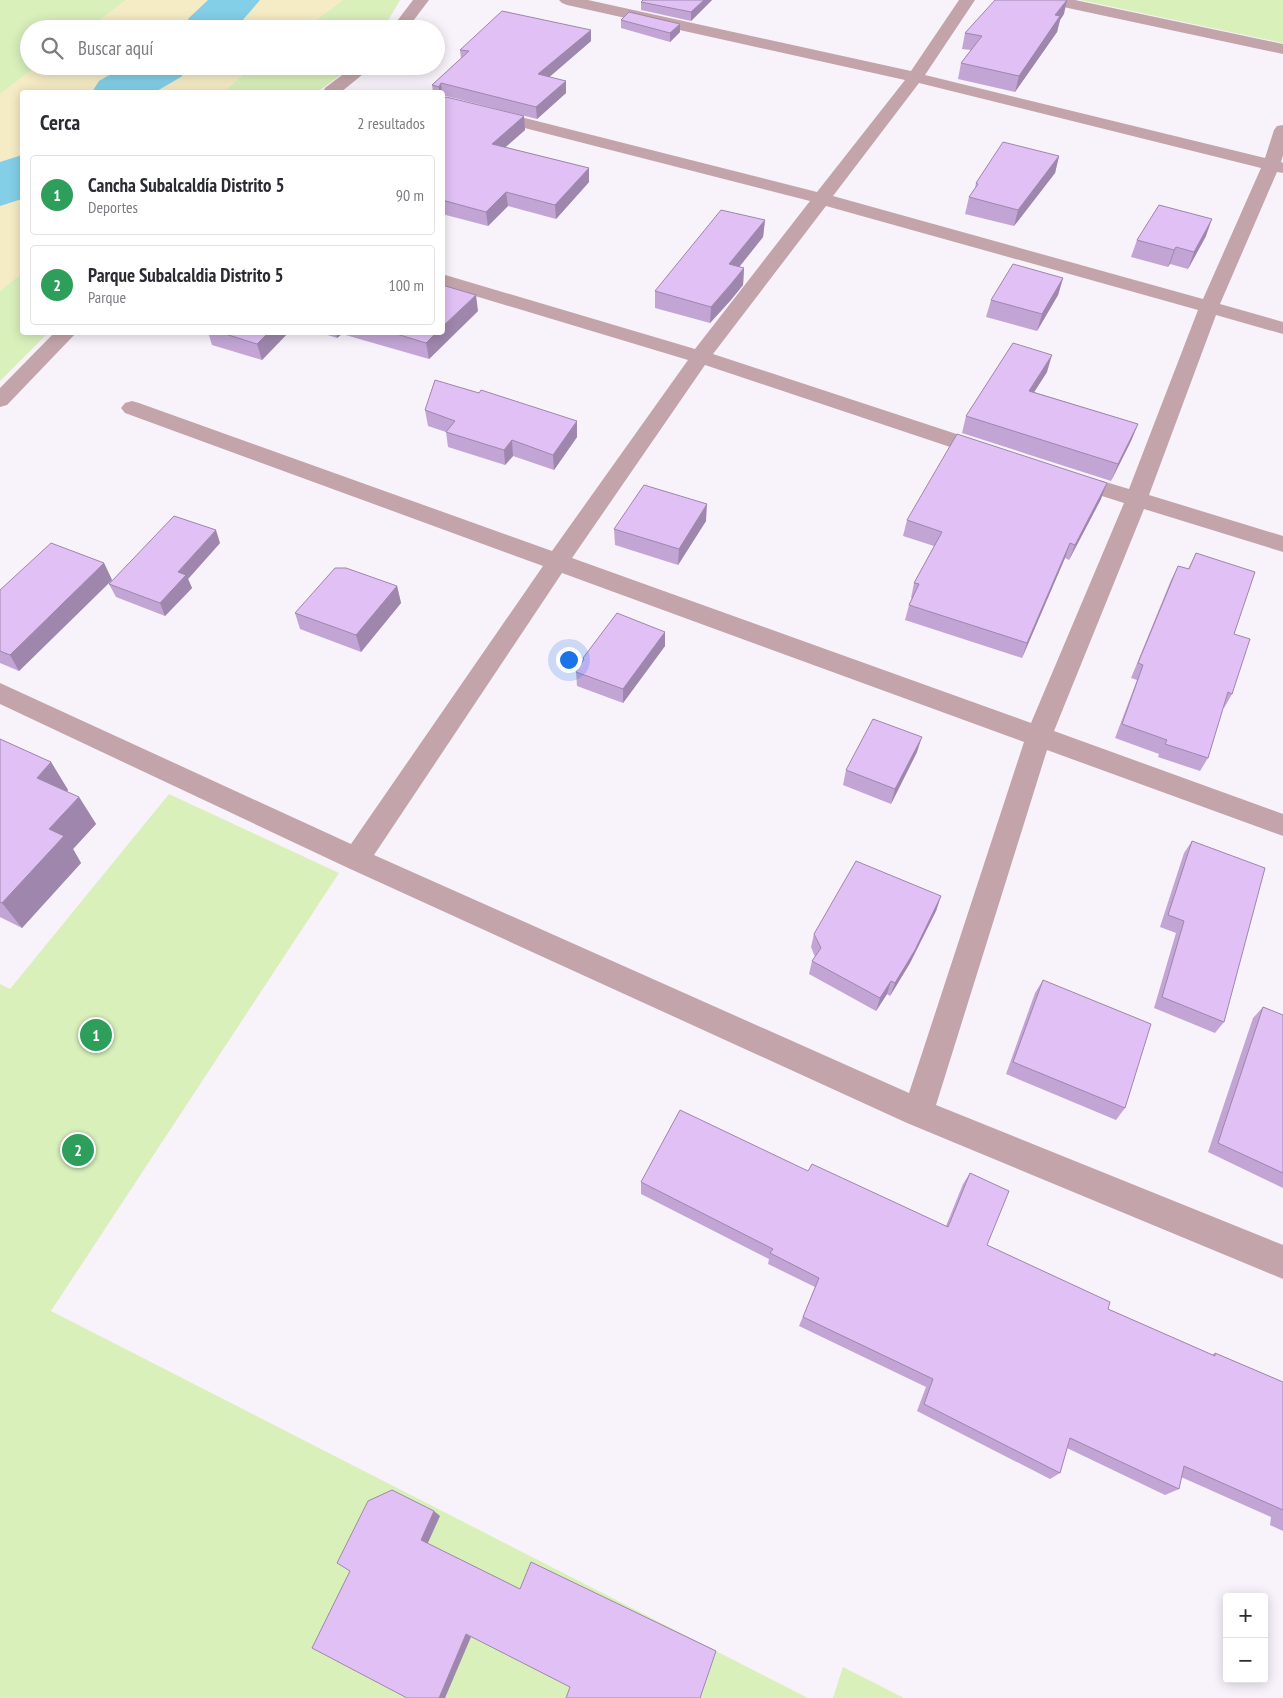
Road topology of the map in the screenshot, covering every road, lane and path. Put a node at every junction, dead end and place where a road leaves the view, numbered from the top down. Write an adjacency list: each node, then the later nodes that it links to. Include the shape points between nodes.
1 (421, 0): 5 (street)
2 (566, 0): 8 (street)
3 (966, 0): 8 (street)
4 (1054, 0): 6 (street)
5 (406, 20)
6 (1283, 49)
7 (353, 75): 9 (street)
8 (915, 77): 12 (street); 13 (street)
9 (334, 90)
10 (445, 103): 13 (street)
11 (1283, 130): 12 (street)
12 (1277, 166): 15 (street)
13 (822, 200): 15 (street); 18 (street)
14 (445, 281): 18 (street)
15 (1209, 308): 16 (street); 23 (street)
16 (1283, 328)
17 (64, 335): 19 (street)
18 (700, 357): 21 (street); 25 (street)
19 (0, 400)
20 (132, 408): 25 (street)
21 (1003, 456)
22 (1051, 472): 23 (street)
23 (1136, 500): 24 (street); 27 (street)
24 (1283, 544)
25 (558, 561): 27 (street); 29 (street)
26 (0, 693): 29 (street)
27 (1038, 738): 28 (street); 30 (street)
28 (1283, 826)
29 (356, 859): 30 (street)
30 (918, 1113): 31 (street)
31 (1283, 1262)

